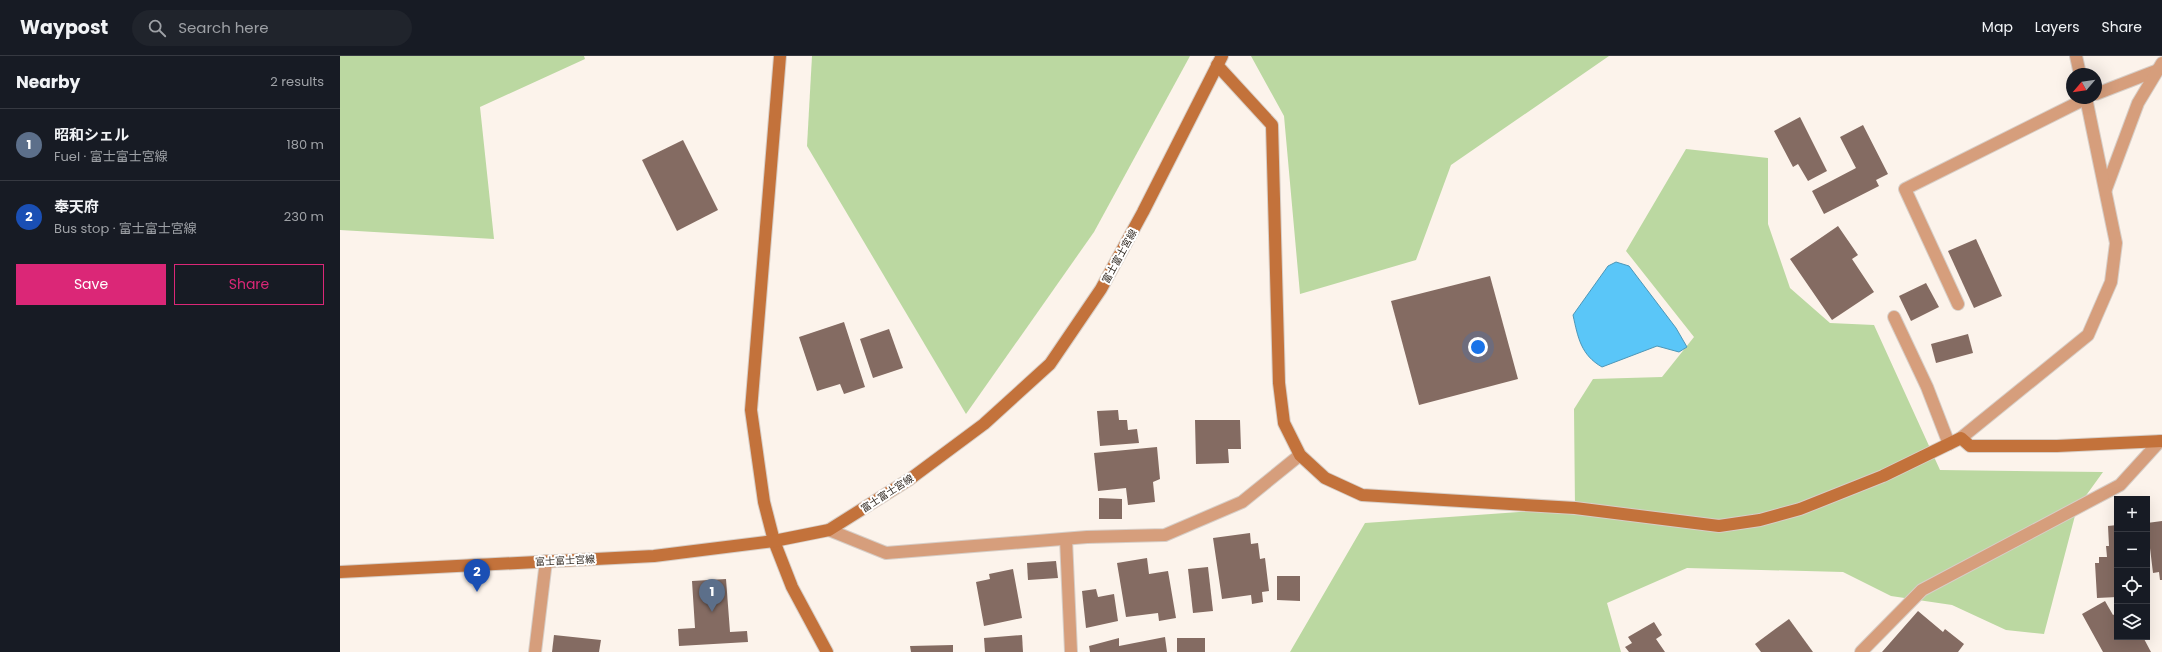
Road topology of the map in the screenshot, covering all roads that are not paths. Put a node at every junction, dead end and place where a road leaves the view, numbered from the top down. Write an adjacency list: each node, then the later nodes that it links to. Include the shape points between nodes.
1 (780, 56): 18 (street, via 752,410 764,502)
2 (2076, 56): 5 (street)
3 (1220, 60): 15 (street, via 1272,125 1279,383 1284,423); 16 (street, 富士富士宮線, via 1108,276 1050,364 984,424 910,479)
4 (2160, 66): 6 (street); 9 (street, via 2138,102)
5 (2079, 68)
6 (2102, 91)
7 (2074, 104): 10 (street, via 1905,189)
8 (2087, 104): 9 (street)
9 (2106, 189): 12 (street, via 2116,243 2111,282 2088,335)
10 (1958, 304)
11 (1894, 317): 14 (street, via 1927,387)
12 (1961, 438): 13 (street, via 1970,446 2057,446); 14 (street)
13 (2161, 441): 24 (street, via 2120,485 1922,590)
14 (1949, 444): 15 (street, via 1883,476 1800,509 1760,520 1720,526 1575,508 1362,495 1325,478)
15 (1300, 454): 17 (street, via 1242,502 1165,535)
16 (829, 530): 17 (street, via 886,553); 18 (street, 富士富士宮線)
17 (1066, 539): 23 (street)
18 (774, 540): 19 (street, 富士富士宮線, via 654,556); 22 (street, via 792,586)
19 (546, 561): 20 (street, 富士富士宮線); 21 (street)
20 (340, 572)
21 (535, 652)
22 (827, 652)
23 (1071, 652)
24 (1861, 652)

